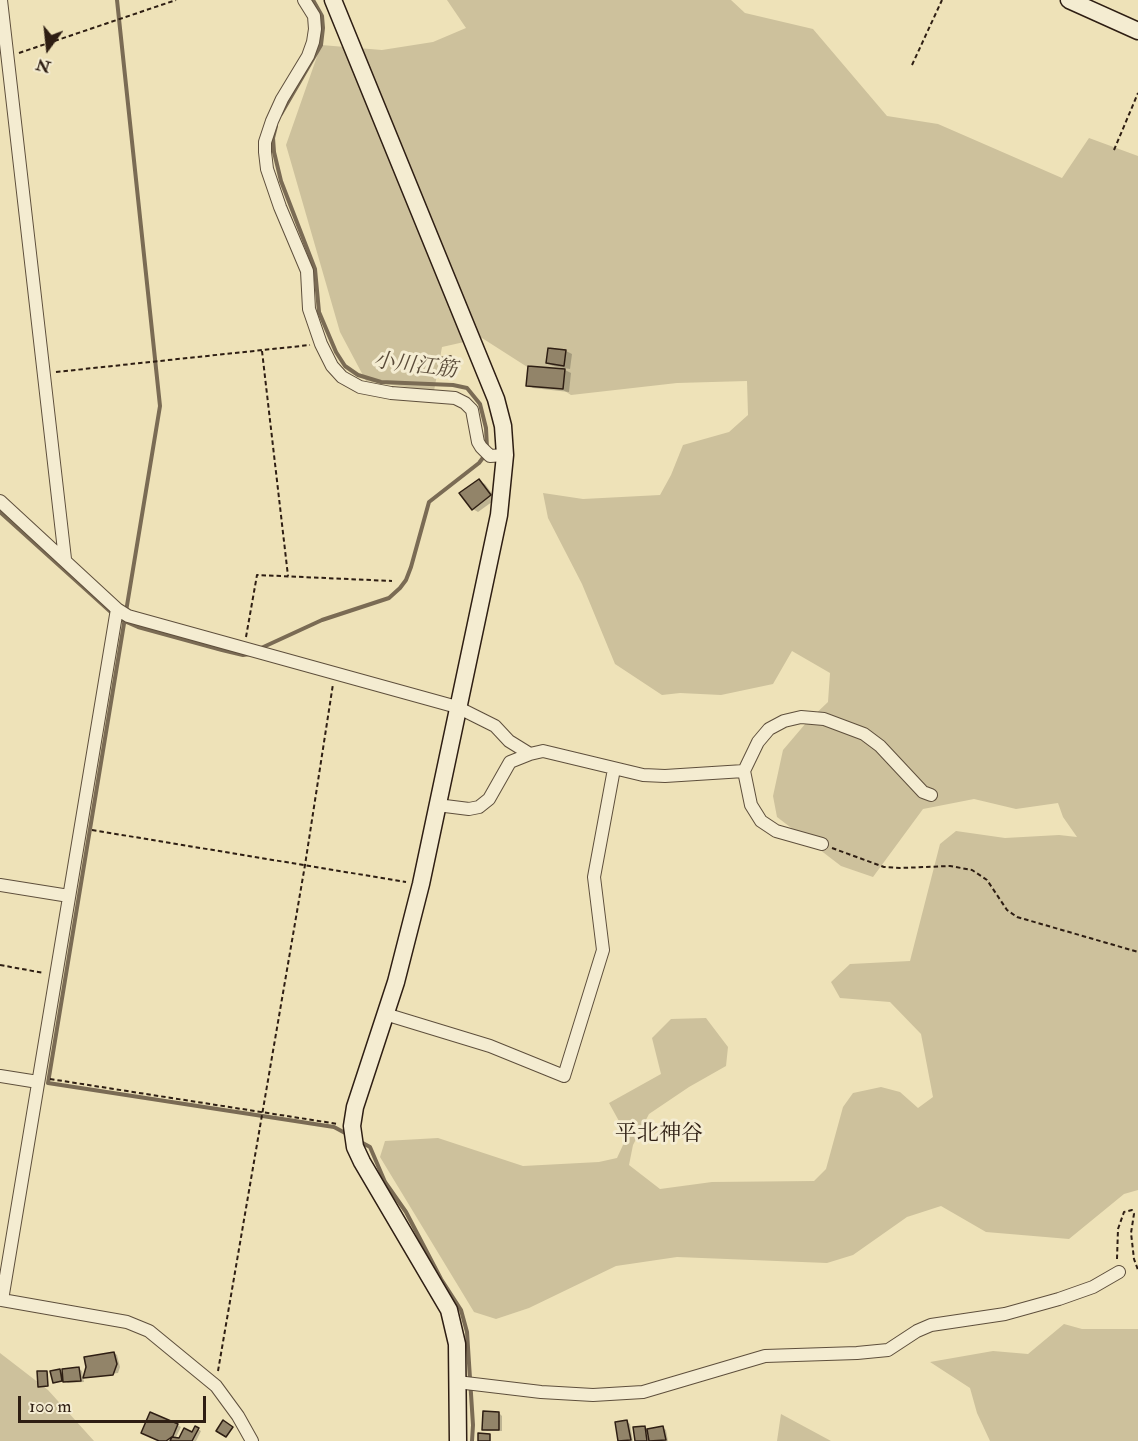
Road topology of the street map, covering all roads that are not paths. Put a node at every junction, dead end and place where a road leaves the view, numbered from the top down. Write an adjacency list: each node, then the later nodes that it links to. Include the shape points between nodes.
1 (1, 0): 8 (street)
2 (304, 0): 6 (street, via 314,15 313,42 272,121 265,152 270,178 307,271 309,309 321,344 332,366 360,387 455,398 465,403 472,410 481,447)
3 (333, 0): 6 (street, via 496,399 502,426)
4 (1069, 0): 5 (street)
5 (1138, 31)
6 (498, 455): 10 (street, via 499,515)
7 (0, 501): 8 (street)
8 (65, 559): 9 (street)
9 (119, 614): 10 (street); 18 (street)
10 (457, 706): 11 (street, via 495,726); 15 (street)
11 (530, 754): 12 (street, via 543,751); 15 (street, via 510,762 489,799 479,807)
12 (614, 769): 13 (street, via 665,777); 19 (street, via 594,877 603,950 564,1076 490,1046)
13 (744, 771): 14 (street, via 769,729 801,717 825,718 864,734); 16 (street, via 751,805 761,821 776,831)
14 (931, 795)
15 (437, 805): 19 (street, via 421,884)
16 (822, 844)
17 (0, 885): 18 (street)
18 (69, 896): 21 (street)
19 (385, 1014): 24 (street, via 355,1107 355,1147 448,1310)
20 (0, 1076): 21 (street)
21 (38, 1082): 23 (street)
22 (1119, 1272): 24 (street, via 1093,1287 1059,1299 1005,1314 931,1325 888,1350 765,1356 622,1395 541,1392)
23 (1, 1300): 25 (street, via 127,1322 149,1331 216,1386)
24 (465, 1383): 26 (street)
25 (252, 1441)
26 (458, 1441)

